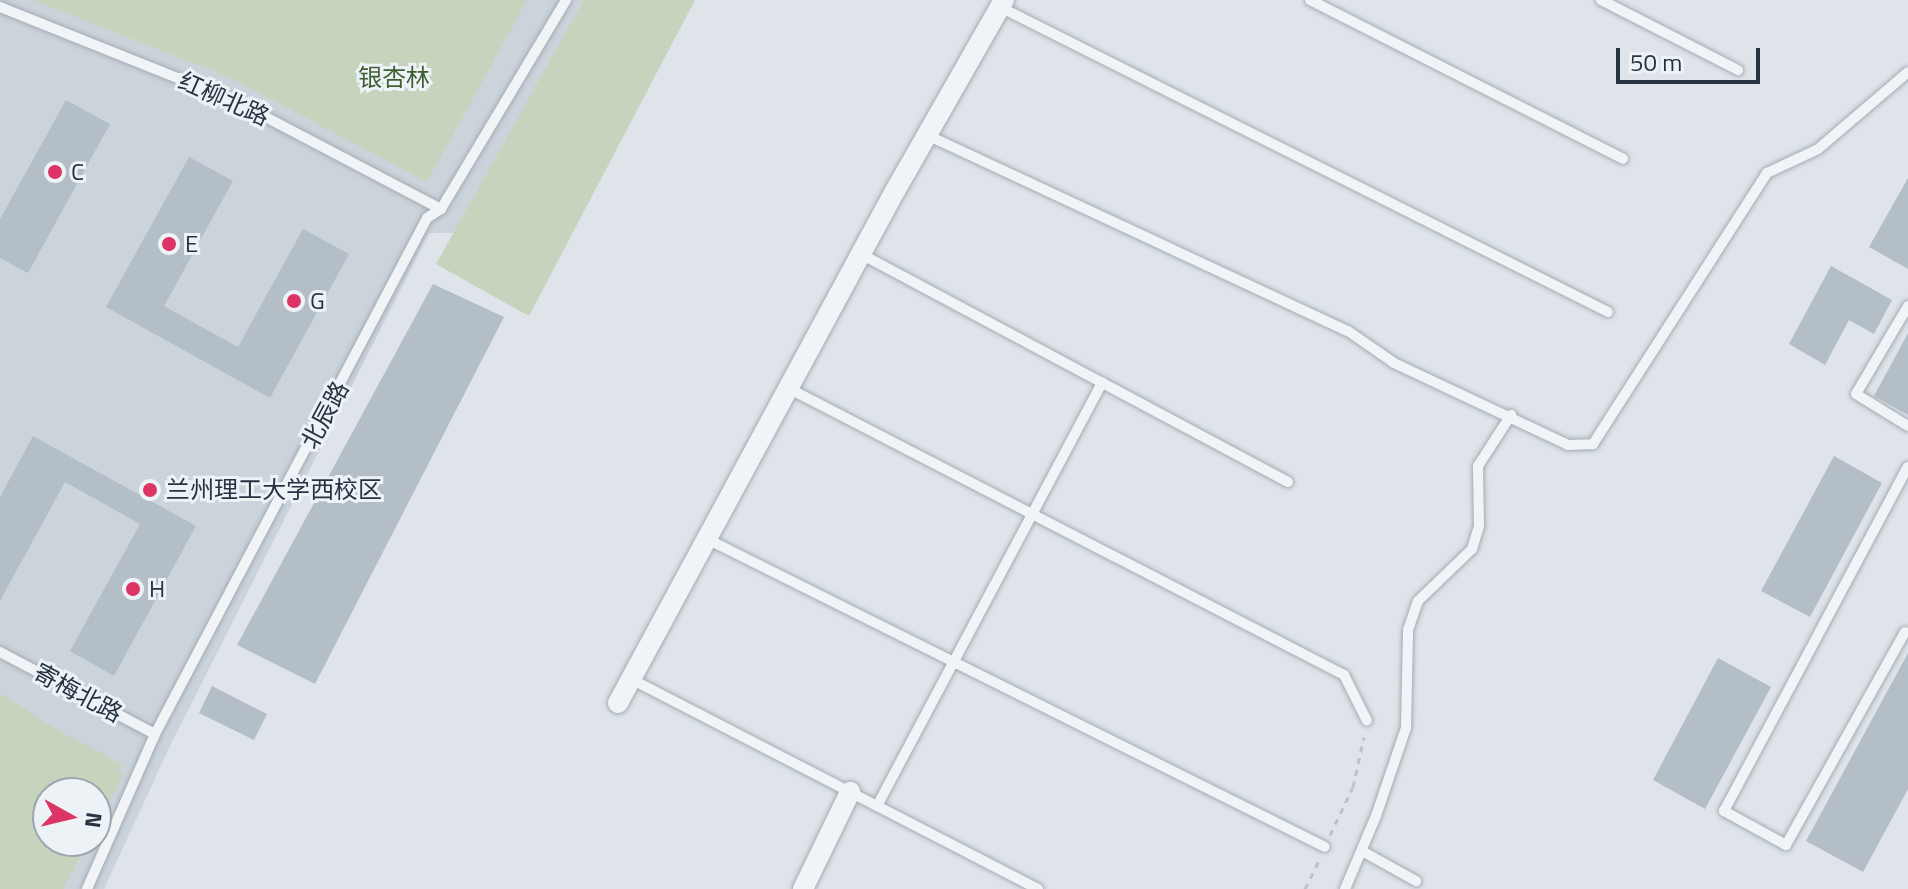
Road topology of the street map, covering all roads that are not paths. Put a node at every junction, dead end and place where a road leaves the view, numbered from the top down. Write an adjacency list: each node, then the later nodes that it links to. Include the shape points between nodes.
1 (566, 0): 10 (lane, 北辰路)
2 (1310, 0): 9 (lane)
3 (1601, 0): 6 (lane)
4 (1002, 4): 8 (street); 13 (lane)
5 (0, 7): 10 (lane, 红柳北路, via 237,102)
6 (1738, 70)
7 (1908, 72): 16 (lane, via 1818,149 1767,173 1593,444 1568,445)
8 (927, 135): 11 (street); 16 (lane, via 1348,331 1394,363)
9 (1623, 159)
10 (441, 209): 28 (lane, 北辰路, via 427,218)
11 (861, 254): 14 (lane); 15 (street)
12 (1908, 306): 17 (lane, via 1856,394)
13 (1608, 312)
14 (1102, 382): 19 (lane); 20 (lane)
15 (788, 388): 20 (lane); 21 (street)
16 (1511, 415): 32 (lane, via 1478,466 1479,526 1472,549 1418,601 1408,630 1406,728)
17 (1908, 426)
18 (1908, 467): 22 (lane, via 1724,811 1786,845)
19 (1288, 482)
20 (1032, 514): 24 (lane); 27 (lane, via 1344,675)
21 (707, 539): 24 (lane); 25 (street)
22 (1907, 631)
23 (0, 652): 28 (lane, 寄梅北路)
24 (953, 662): 30 (lane); 31 (lane)
25 (631, 679): 26 (street); 29 (lane)
26 (618, 703)
27 (1367, 721)
28 (155, 734): 34 (lane, 北辰路)
29 (850, 792): 30 (lane); 35 (street)
30 (877, 806): 36 (lane)
31 (1325, 847)
32 (1362, 851): 33 (lane); 37 (lane)
33 (1416, 881)
34 (87, 889)
35 (803, 889)
36 (1038, 889)
37 (1345, 889)

